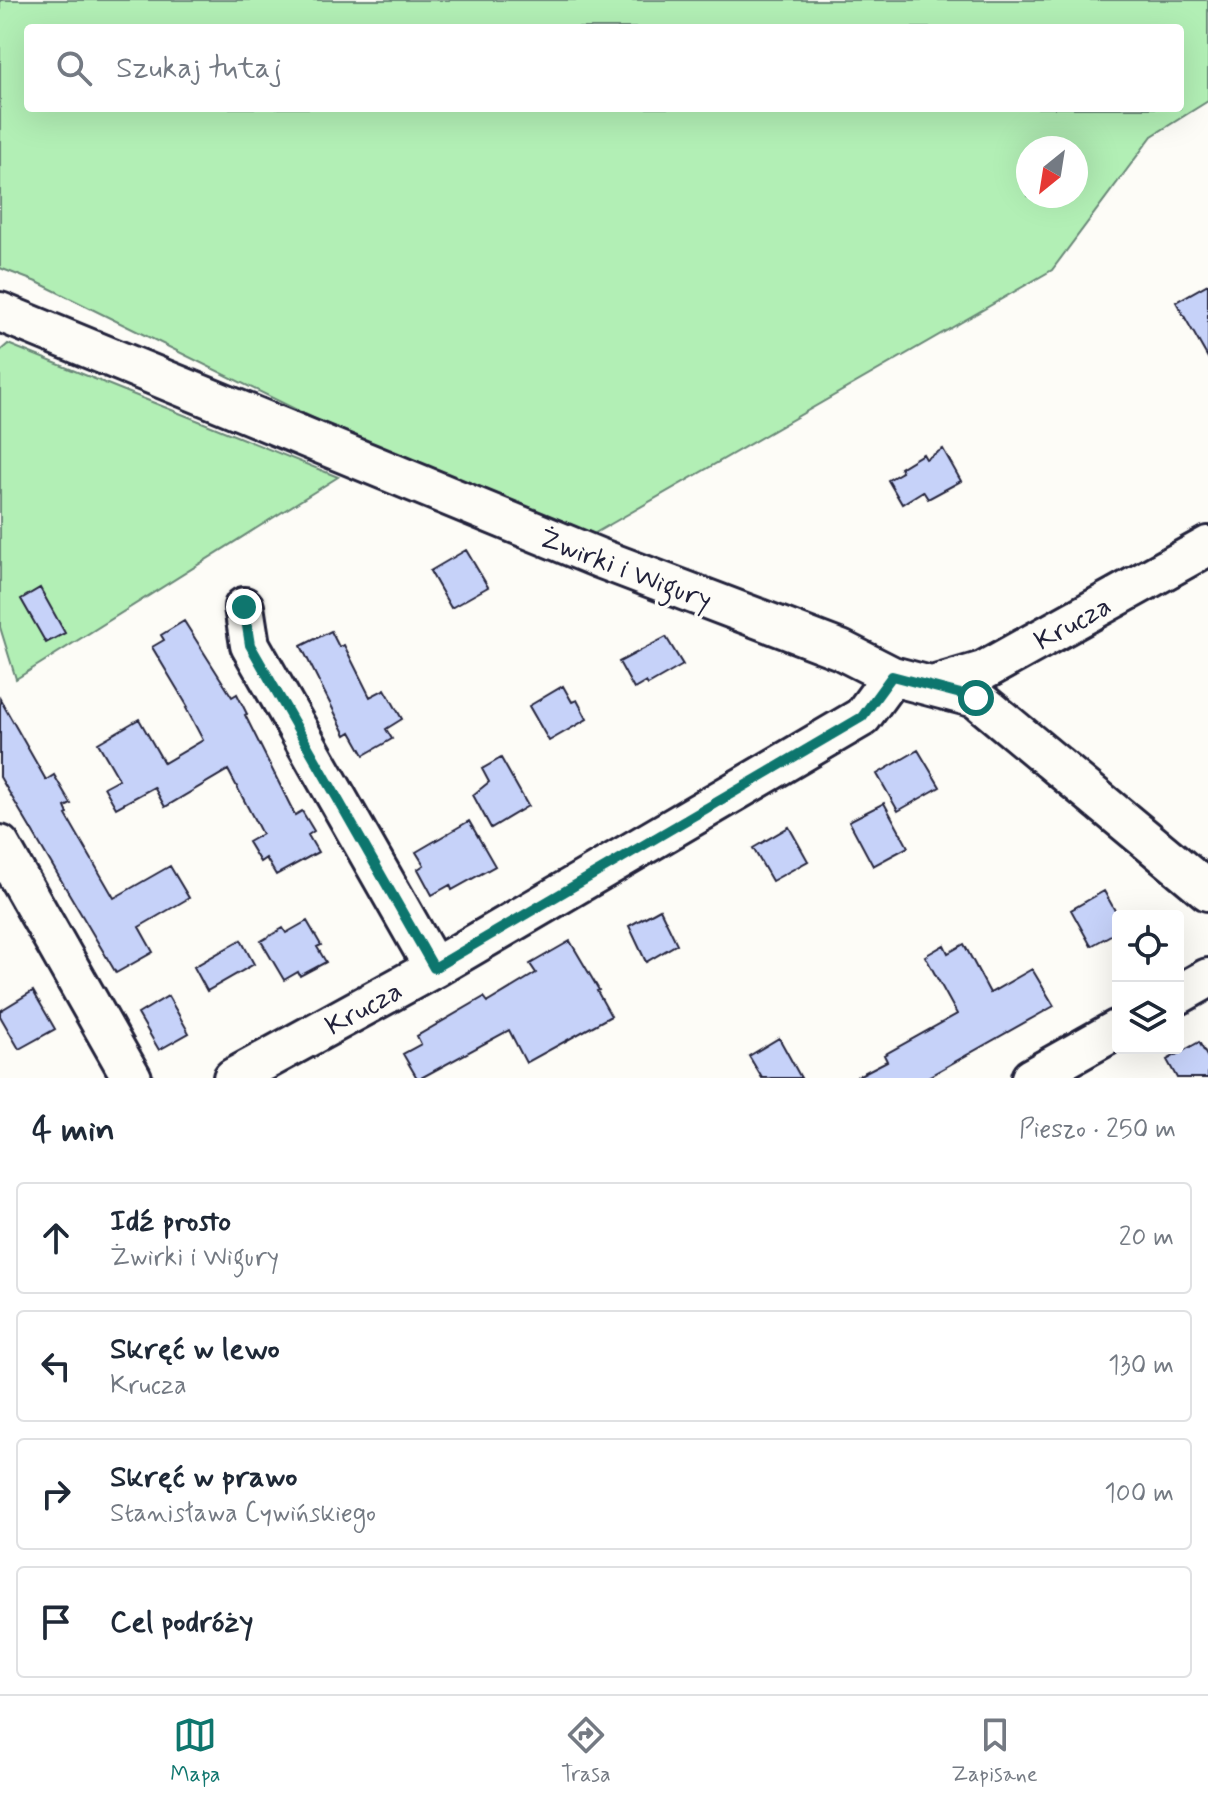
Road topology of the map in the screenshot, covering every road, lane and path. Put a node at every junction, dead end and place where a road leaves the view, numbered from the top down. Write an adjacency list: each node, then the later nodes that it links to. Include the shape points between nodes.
1 (0, 312): 4 (street, Żwirki i Wigury, via 599,558 841,650)
2 (1208, 546): 5 (street, Krucza, via 983,671)
3 (244, 607): 8 (street, via 250,645)
4 (892, 676): 5 (street, Żwirki i Wigury); 8 (street, Krucza, via 862,717)
5 (932, 686): 7 (street, Żwirki i Wigury, via 976,698)
6 (0, 845): 12 (street)
7 (1208, 891)
8 (434, 968): 13 (street, Krucza)
9 (1208, 978): 10 (street)
10 (1184, 992)
11 (1112, 1032): 14 (street)
12 (132, 1078)
13 (233, 1078)
14 (1031, 1078)

